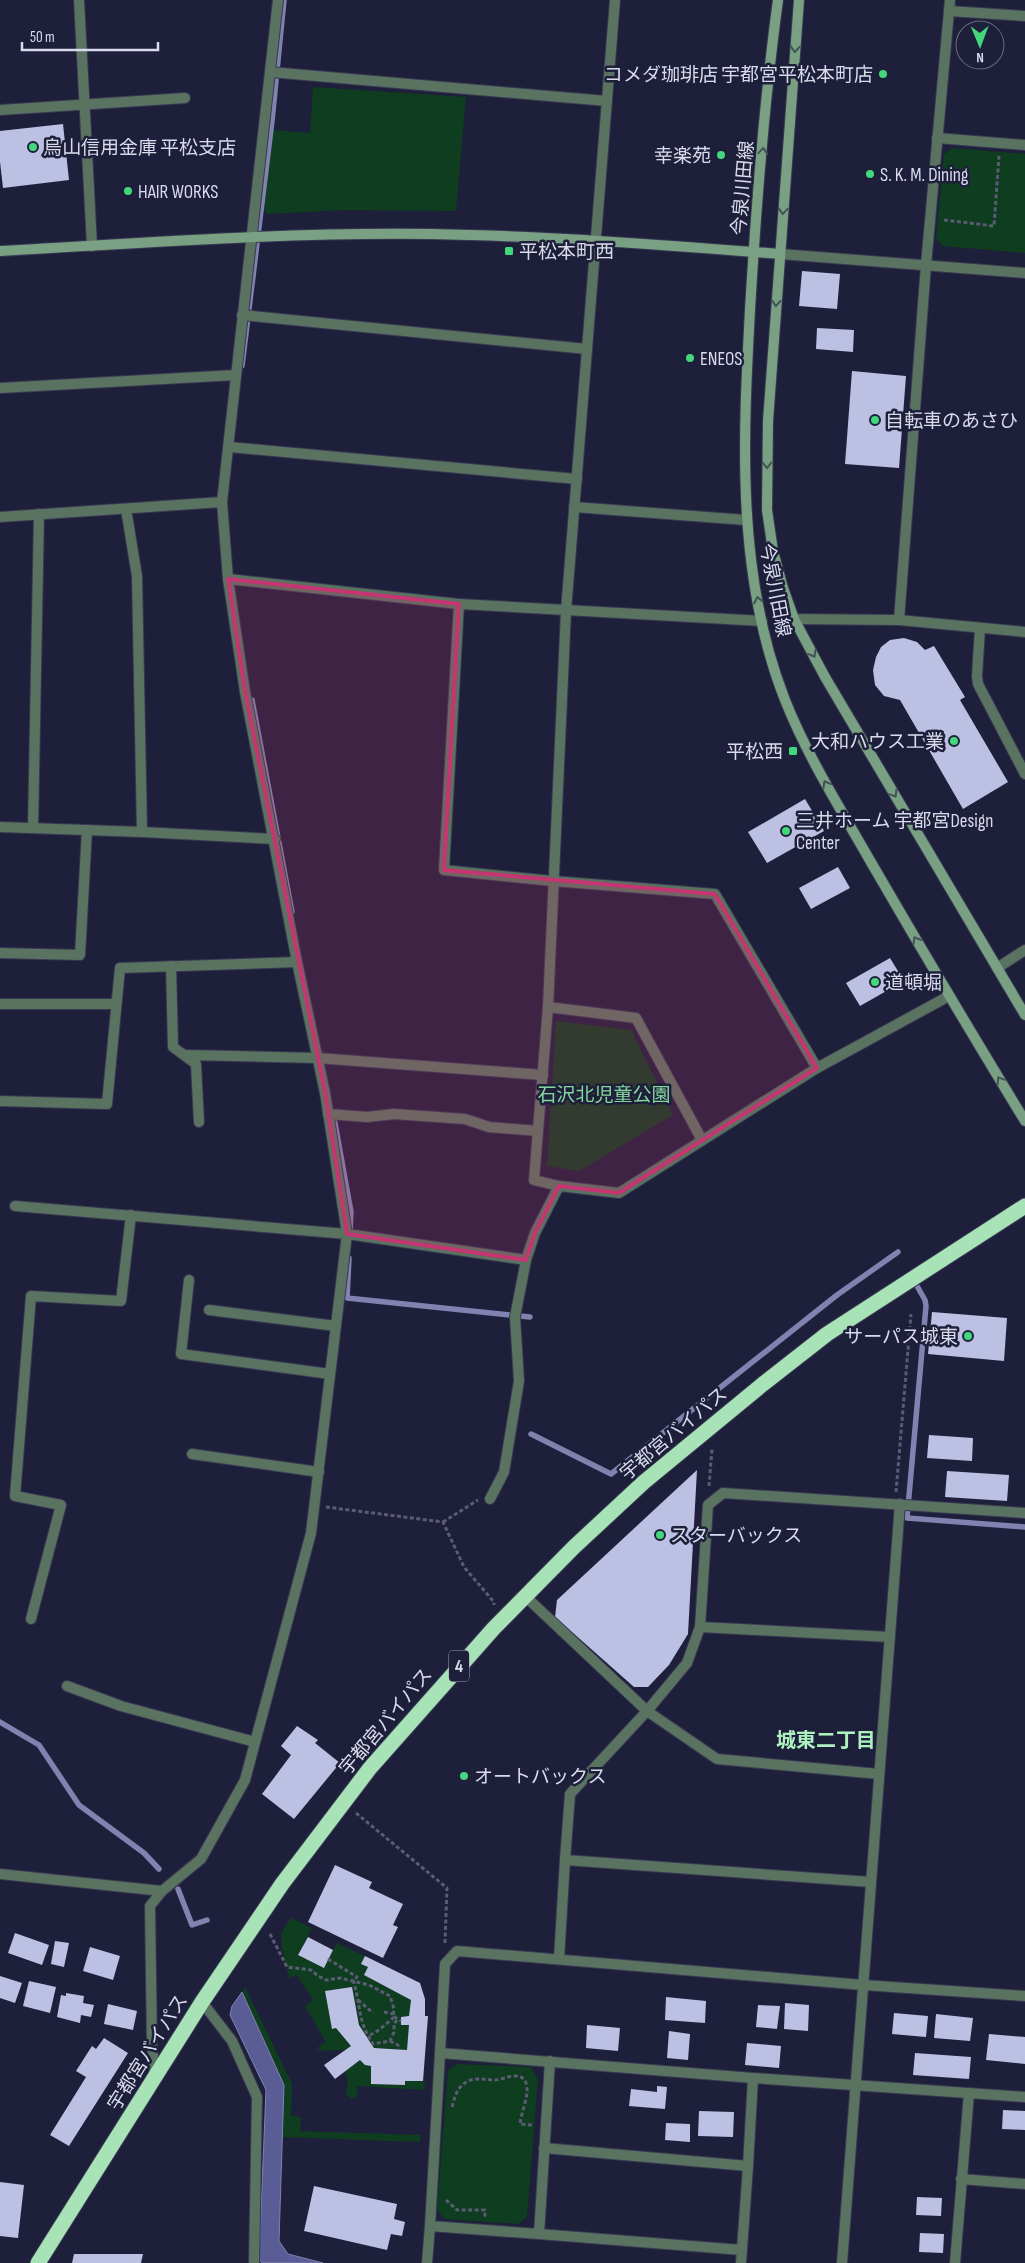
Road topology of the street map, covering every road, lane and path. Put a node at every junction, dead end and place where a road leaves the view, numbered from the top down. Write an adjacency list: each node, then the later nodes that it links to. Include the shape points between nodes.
1 (79, 0): 11 (street)
2 (278, 0): 8 (street)
3 (615, 0): 10 (street)
4 (778, 0): 21 (street, 今泉川田線, one-way to 4)
5 (799, 0): 22 (street, 今泉川田線, one-way to 22)
6 (949, 5): 7 (street); 13 (street)
7 (1025, 16)
8 (270, 72): 10 (street); 17 (street)
9 (185, 98): 11 (street)
10 (607, 101): 18 (street)
11 (84, 105): 12 (street); 19 (street)
12 (0, 110)
13 (937, 138): 14 (street); 23 (street)
14 (1000, 143): 15 (street); 16 (path, via 994,226)
15 (1025, 145)
16 (944, 220)
17 (253, 237): 18 (street, via 430,234); 19 (street); 25 (street)
18 (595, 241): 21 (street); 26 (street)
19 (92, 246): 20 (street)
20 (0, 251)
21 (753, 252): 22 (street); 36 (street, 今泉川田線, via 744,420)
22 (780, 254): 23 (street); 40 (street, 今泉川田線, one-way to 40, via 768,421 767,510 773,551)
23 (926, 265): 24 (street); 41 (street)
24 (1025, 273)
25 (242, 315): 26 (street); 27 (street)
26 (587, 349): 30 (street)
27 (236, 375): 28 (street); 29 (street)
28 (0, 388)
29 (229, 447): 30 (street); 31 (street)
30 (577, 479): 32 (street)
31 (222, 502): 33 (street); 37 (street)
32 (574, 507): 36 (street); 39 (street)
33 (126, 509): 34 (street); 49 (street, via 137,576)
34 (38, 514): 35 (street); 47 (street)
35 (0, 517)
36 (746, 520): 42 (street, 今泉川田線, one-way to 36)
37 (228, 578): 38 (street); 50 (street, via 245,692)
38 (459, 604): 39 (street); 51 (street, via 444,870)
39 (566, 611): 42 (street); 51 (street)
40 (794, 619): 41 (street); 56 (street, 今泉川田線, one-way to 56)
41 (899, 620): 43 (street)
42 (762, 621): 57 (street, 今泉川田線, one-way to 42, via 806,744 785,701)
43 (980, 628): 44 (street); 45 (street, via 978,684)
44 (1025, 632)
45 (1025, 774)
46 (0, 827): 47 (street)
47 (34, 828): 48 (street)
48 (88, 830): 49 (street); 53 (street, via 80,955)
49 (142, 832): 50 (street)
50 (275, 839): 54 (street)
51 (553, 882): 60 (street); 64 (street, via 715,894)
52 (1025, 950): 56 (street)
53 (0, 953)
54 (297, 962): 55 (street); 63 (street)
55 (171, 966): 59 (street, via 120,968); 62 (street, via 173,1047)
56 (997, 968): 61 (street, 今泉川田線)
57 (949, 996): 64 (street); 68 (street, 今泉川田線, one-way to 57)
58 (0, 1004): 59 (street)
59 (116, 1004): 66 (street, via 107,1104)
60 (548, 1007): 65 (street); 71 (street, via 636,1018)
61 (1025, 1015)
62 (185, 1055): 63 (street); 69 (street, via 196,1064)
63 (317, 1058): 65 (street); 67 (street)
64 (817, 1068): 71 (street)
65 (543, 1075): 70 (street)
66 (0, 1101)
67 (328, 1114): 70 (street, via 465,1119 489,1126); 76 (street)
68 (1025, 1121)
69 (199, 1122)
70 (538, 1130): 72 (street, via 534,1180)
71 (702, 1140): 72 (street, via 619,1193)
72 (559, 1186): 77 (street, via 535,1233)
73 (15, 1206): 75 (street)
74 (1025, 1206): 92 (highway, 宇都宮バイパス / 4, via 827,1334 644,1482)
75 (131, 1215): 76 (street); 93 (street, via 121,1301 31,1296 15,1496 61,1505)
76 (347, 1234): 77 (street); 81 (street)
77 (526, 1260): 86 (street, via 515,1316 519,1381 504,1472)
78 (189, 1280): 82 (street, via 181,1354)
79 (209, 1310): 81 (street)
80 (911, 1314): 88 (path)
81 (336, 1326): 82 (street)
82 (330, 1374): 85 (street)
83 (712, 1449): 87 (path)
84 (192, 1454): 85 (street)
85 (319, 1472): 89 (street)
86 (490, 1499): 91 (path, via 478,1500)
87 (708, 1504): 88 (street, via 723,1493); 94 (street)
88 (898, 1504): 90 (street); 96 (street)
89 (315, 1505): 91 (path); 99 (street, via 312,1533)
90 (1025, 1513)
91 (443, 1522): 95 (path, via 464,1566 494,1602)
92 (525, 1596): 95 (highway, 宇都宮バイパス / 4); 98 (street)
93 (31, 1619)
94 (700, 1627): 96 (street); 98 (street, via 687,1663)
95 (494, 1628): 114 (highway, 宇都宮バイパス / 4, via 417,1713 326,1824)
96 (890, 1637): 100 (street)
97 (67, 1686): 99 (street, via 121,1706)
98 (647, 1711): 100 (street, via 717,1759); 102 (street, via 570,1794)
99 (255, 1742): 105 (street, via 245,1780 201,1859)
100 (879, 1774): 104 (street)
101 (356, 1813): 109 (path, via 447,1888)
102 (565, 1860): 104 (street); 108 (street)
103 (0, 1874): 105 (street)
104 (871, 1882): 111 (street)
105 (162, 1891): 123 (street, via 150,1906 152,2046)
106 (270, 1934): 110 (path, via 287,1967 310,1970 326,1980)
107 (328, 1959): 110 (path, via 355,1973 358,1977)
108 (559, 1960): 109 (street, via 457,1951); 111 (street)
109 (445, 1964): 121 (street)
110 (353, 1980): 113 (path); 117 (path, via 390,1996)
111 (863, 1985): 112 (street); 125 (street)
112 (1025, 1996)
113 (358, 2000): 116 (path); 119 (path, via 362,2024 373,2044)
114 (202, 2002): 123 (highway, 宇都宮バイパス / 4); 140 (street, via 232,2041 257,2097)
115 (384, 2012): 117 (path)
116 (373, 2013)
117 (396, 2018): 118 (path); 119 (path)
118 (370, 2035)
119 (390, 2041): 120 (path)
120 (399, 2049)
121 (440, 2053): 122 (street); 135 (street)
122 (550, 2061): 124 (street); 129 (street)
123 (156, 2077): 139 (highway, 宇都宮バイパス / 4)
124 (753, 2078): 125 (street); 131 (street)
125 (856, 2084): 126 (street); 143 (street)
126 (969, 2093): 127 (street); 132 (street)
127 (1025, 2097)
128 (451, 2108): 129 (path, via 456,2092 467,2082 479,2078 497,2080 519,2076 525,2080 527,2089 520,2124)
129 (545, 2126): 130 (street)
130 (544, 2148): 131 (street); 137 (street)
131 (748, 2166): 138 (street)
132 (961, 2179): 133 (street); 144 (street)
133 (1025, 2184)
134 (442, 2196): 136 (path, via 457,2210 485,2210)
135 (430, 2226): 136 (street); 141 (street)
136 (484, 2230): 137 (street)
137 (539, 2234): 138 (street)
138 (742, 2250): 142 (street)
139 (38, 2263)
140 (254, 2263)
141 (427, 2263)
142 (741, 2263)
143 (842, 2263)
144 (955, 2263)

